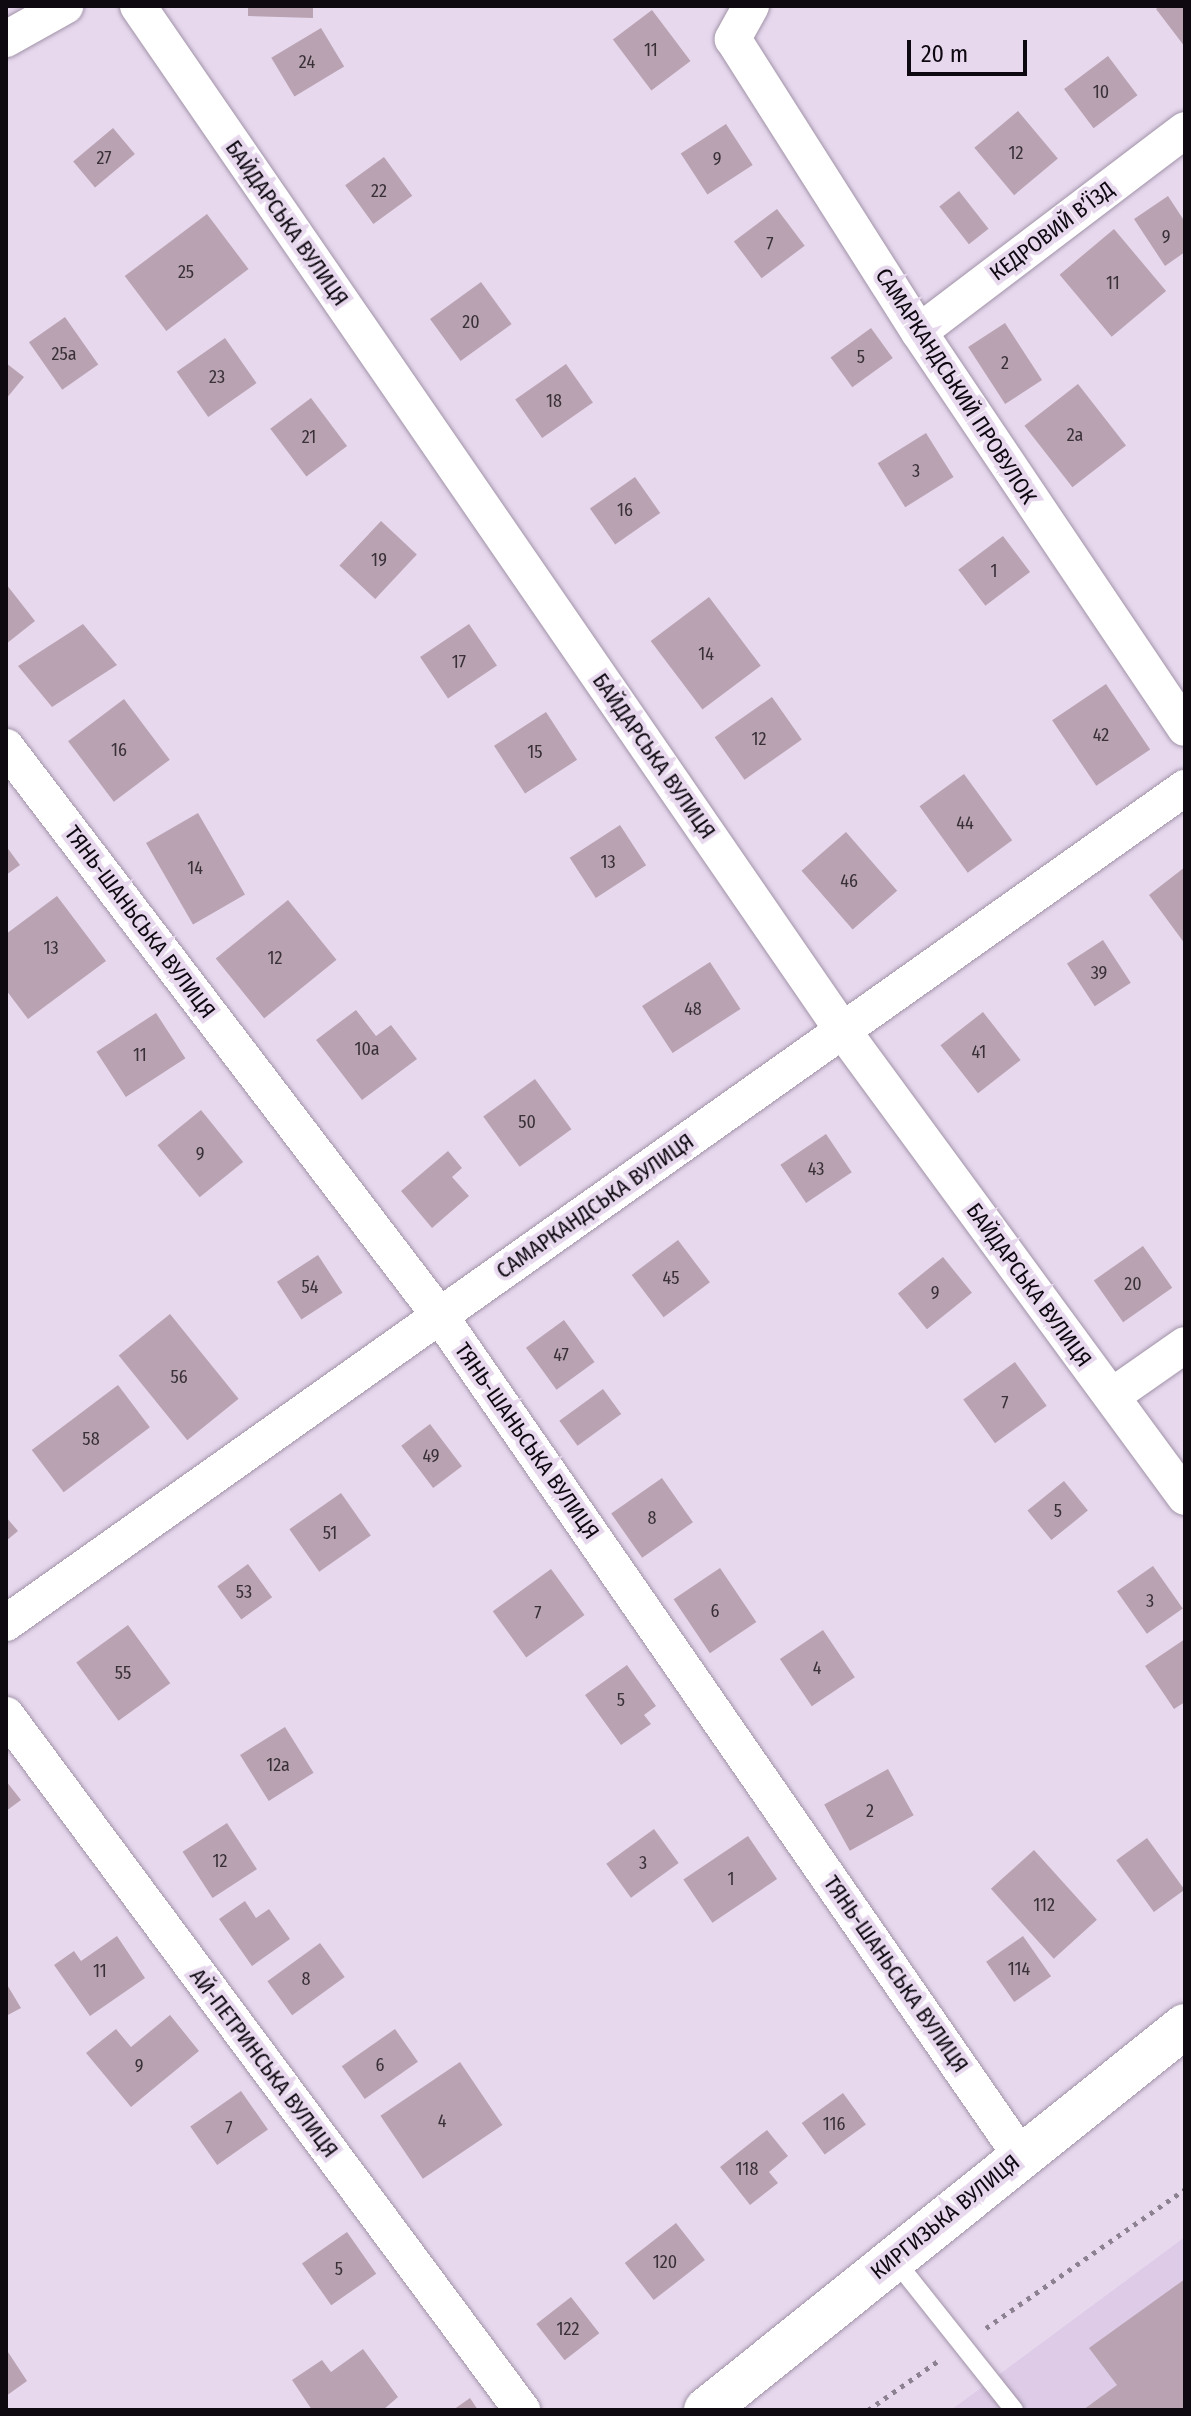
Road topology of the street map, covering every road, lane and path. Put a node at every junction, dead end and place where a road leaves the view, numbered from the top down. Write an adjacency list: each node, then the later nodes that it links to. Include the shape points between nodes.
1 (65, 6): 4 (street)
2 (138, 6): 10 (street, БАЙДАРСЬКА ВУЛИЦЯ)
3 (751, 6): 6 (street, САМАРКАНДСЬКИЙ ПРОВУЛОК, via 733,39)
4 (6, 39)
5 (1185, 130): 6 (street, КЕДРОВИЙ В’ЇЗД)
6 (919, 332): 7 (street, САМАРКАНДСЬКИЙ ПРОВУЛОК)
7 (1185, 728)
8 (6, 747): 11 (street, ТЯНЬ-ШАНЬСЬКА ВУЛИЦЯ)
9 (1185, 788): 10 (street, САМАРКАНДСЬКА ВУЛИЦЯ)
10 (843, 1031): 11 (street, САМАРКАНДСЬКА ВУЛИЦЯ); 13 (street, БАЙДАРСЬКА ВУЛИЦЯ)
11 (440, 1316): 15 (street, САМАРКАНДСЬКА ВУЛИЦЯ); 18 (street, ТЯНЬ-ШАНЬСЬКА ВУЛИЦЯ)
12 (1185, 1345): 13 (street)
13 (1112, 1396): 14 (street, БАЙДАРСЬКА ВУЛИЦЯ)
14 (1185, 1497)
15 (6, 1623)
16 (6, 1715): 22 (street, АЙ-ПЕТРИНСЬКА ВУЛИЦЯ)
17 (1185, 2026): 18 (street, КИРГИЗЬКА ВУЛИЦЯ)
18 (1021, 2156): 20 (street, КИРГИЗЬКА ВУЛИЦЯ)
19 (1185, 2189): 21 (path)
20 (894, 2258): 21 (lane); 23 (street, КИРГИЗЬКА ВУЛИЦЯ)
21 (962, 2344): 24 (path); 25 (lane)
22 (522, 2410)
23 (706, 2410)
24 (868, 2410)
25 (1014, 2410)

